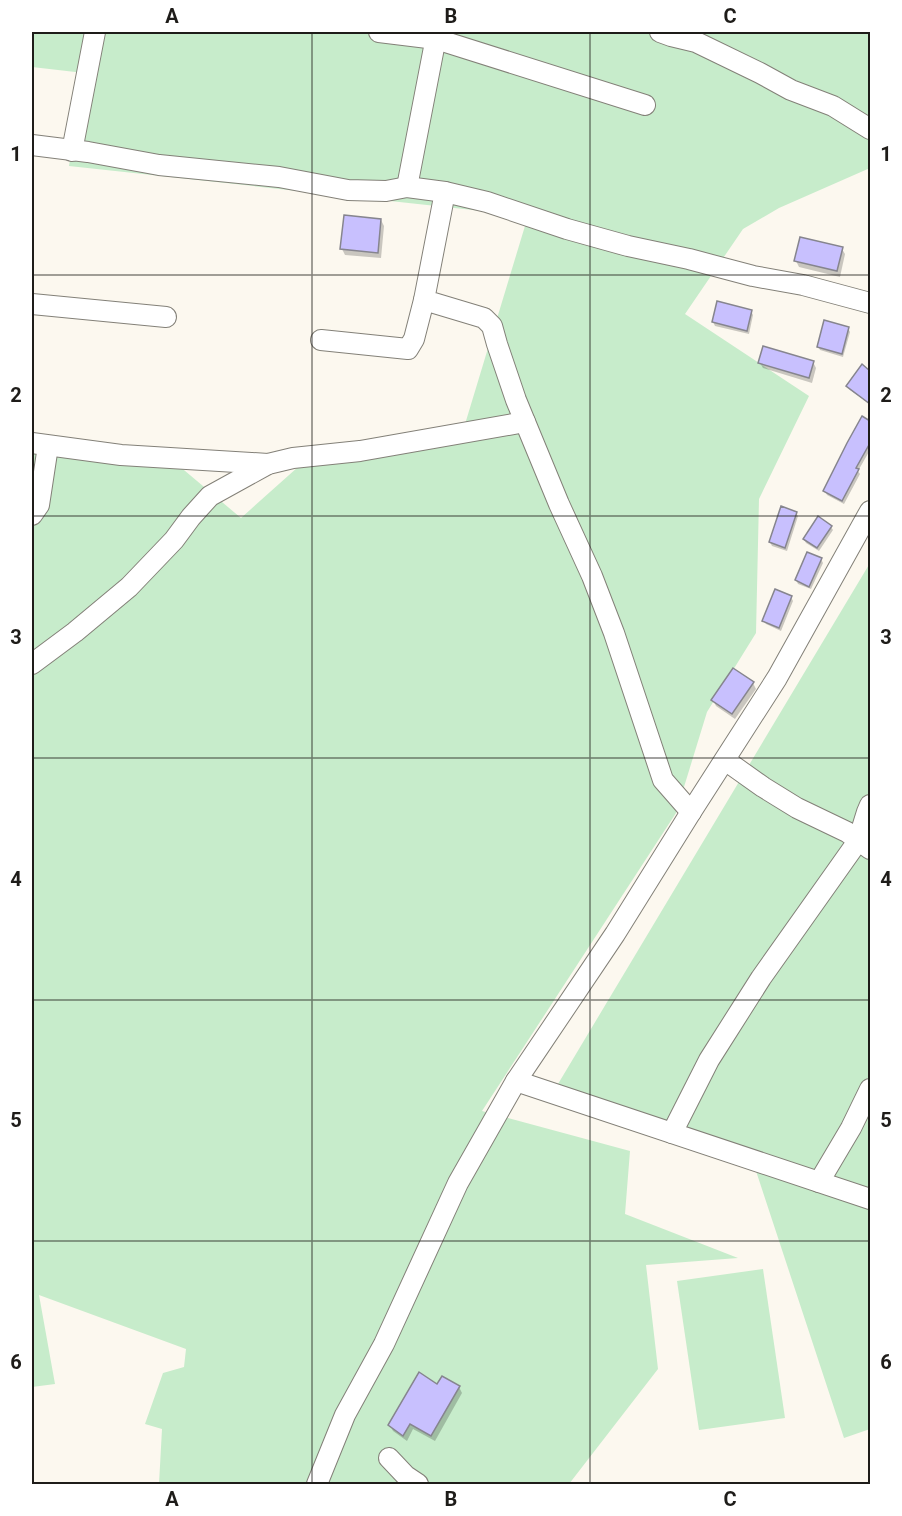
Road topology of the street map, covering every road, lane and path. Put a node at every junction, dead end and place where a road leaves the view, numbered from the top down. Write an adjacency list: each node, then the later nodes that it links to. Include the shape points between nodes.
1 (95, 32): 9 (street)
2 (379, 32): 4 (street)
3 (660, 32): 5 (street)
4 (437, 35): 6 (street); 10 (street)
5 (700, 37): 7 (street, via 791,90 833,106)
6 (645, 105)
7 (870, 129)
8 (32, 145): 9 (street)
9 (72, 151): 10 (street, via 159,165 279,177 348,190)
10 (407, 187): 11 (street)
11 (445, 192): 12 (street); 13 (street, via 628,246)
12 (424, 300): 16 (street, via 408,349); 17 (street, via 483,318 492,326)
13 (870, 303)
14 (32, 304): 15 (street)
15 (166, 317)
16 (321, 340)
17 (525, 422): 19 (street); 25 (street, via 596,585 663,780)
18 (40, 444): 19 (street, via 121,455); 21 (street, via 39,505)
19 (268, 464): 22 (street, via 210,496 129,587)
20 (870, 511): 23 (street, via 777,678)
21 (32, 515)
22 (32, 664)
23 (725, 760): 25 (street); 26 (street, via 797,808 847,832)
24 (870, 805): 26 (street)
25 (691, 813): 27 (street)
26 (864, 845): 29 (street, via 761,978 714,1051)
27 (516, 1081): 29 (street); 33 (street, via 458,1183 384,1344 345,1414)
28 (870, 1089): 30 (street)
29 (672, 1133): 30 (street)
30 (819, 1182): 31 (street)
31 (870, 1199)
32 (389, 1458): 34 (street)
33 (317, 1485)
34 (418, 1485)

